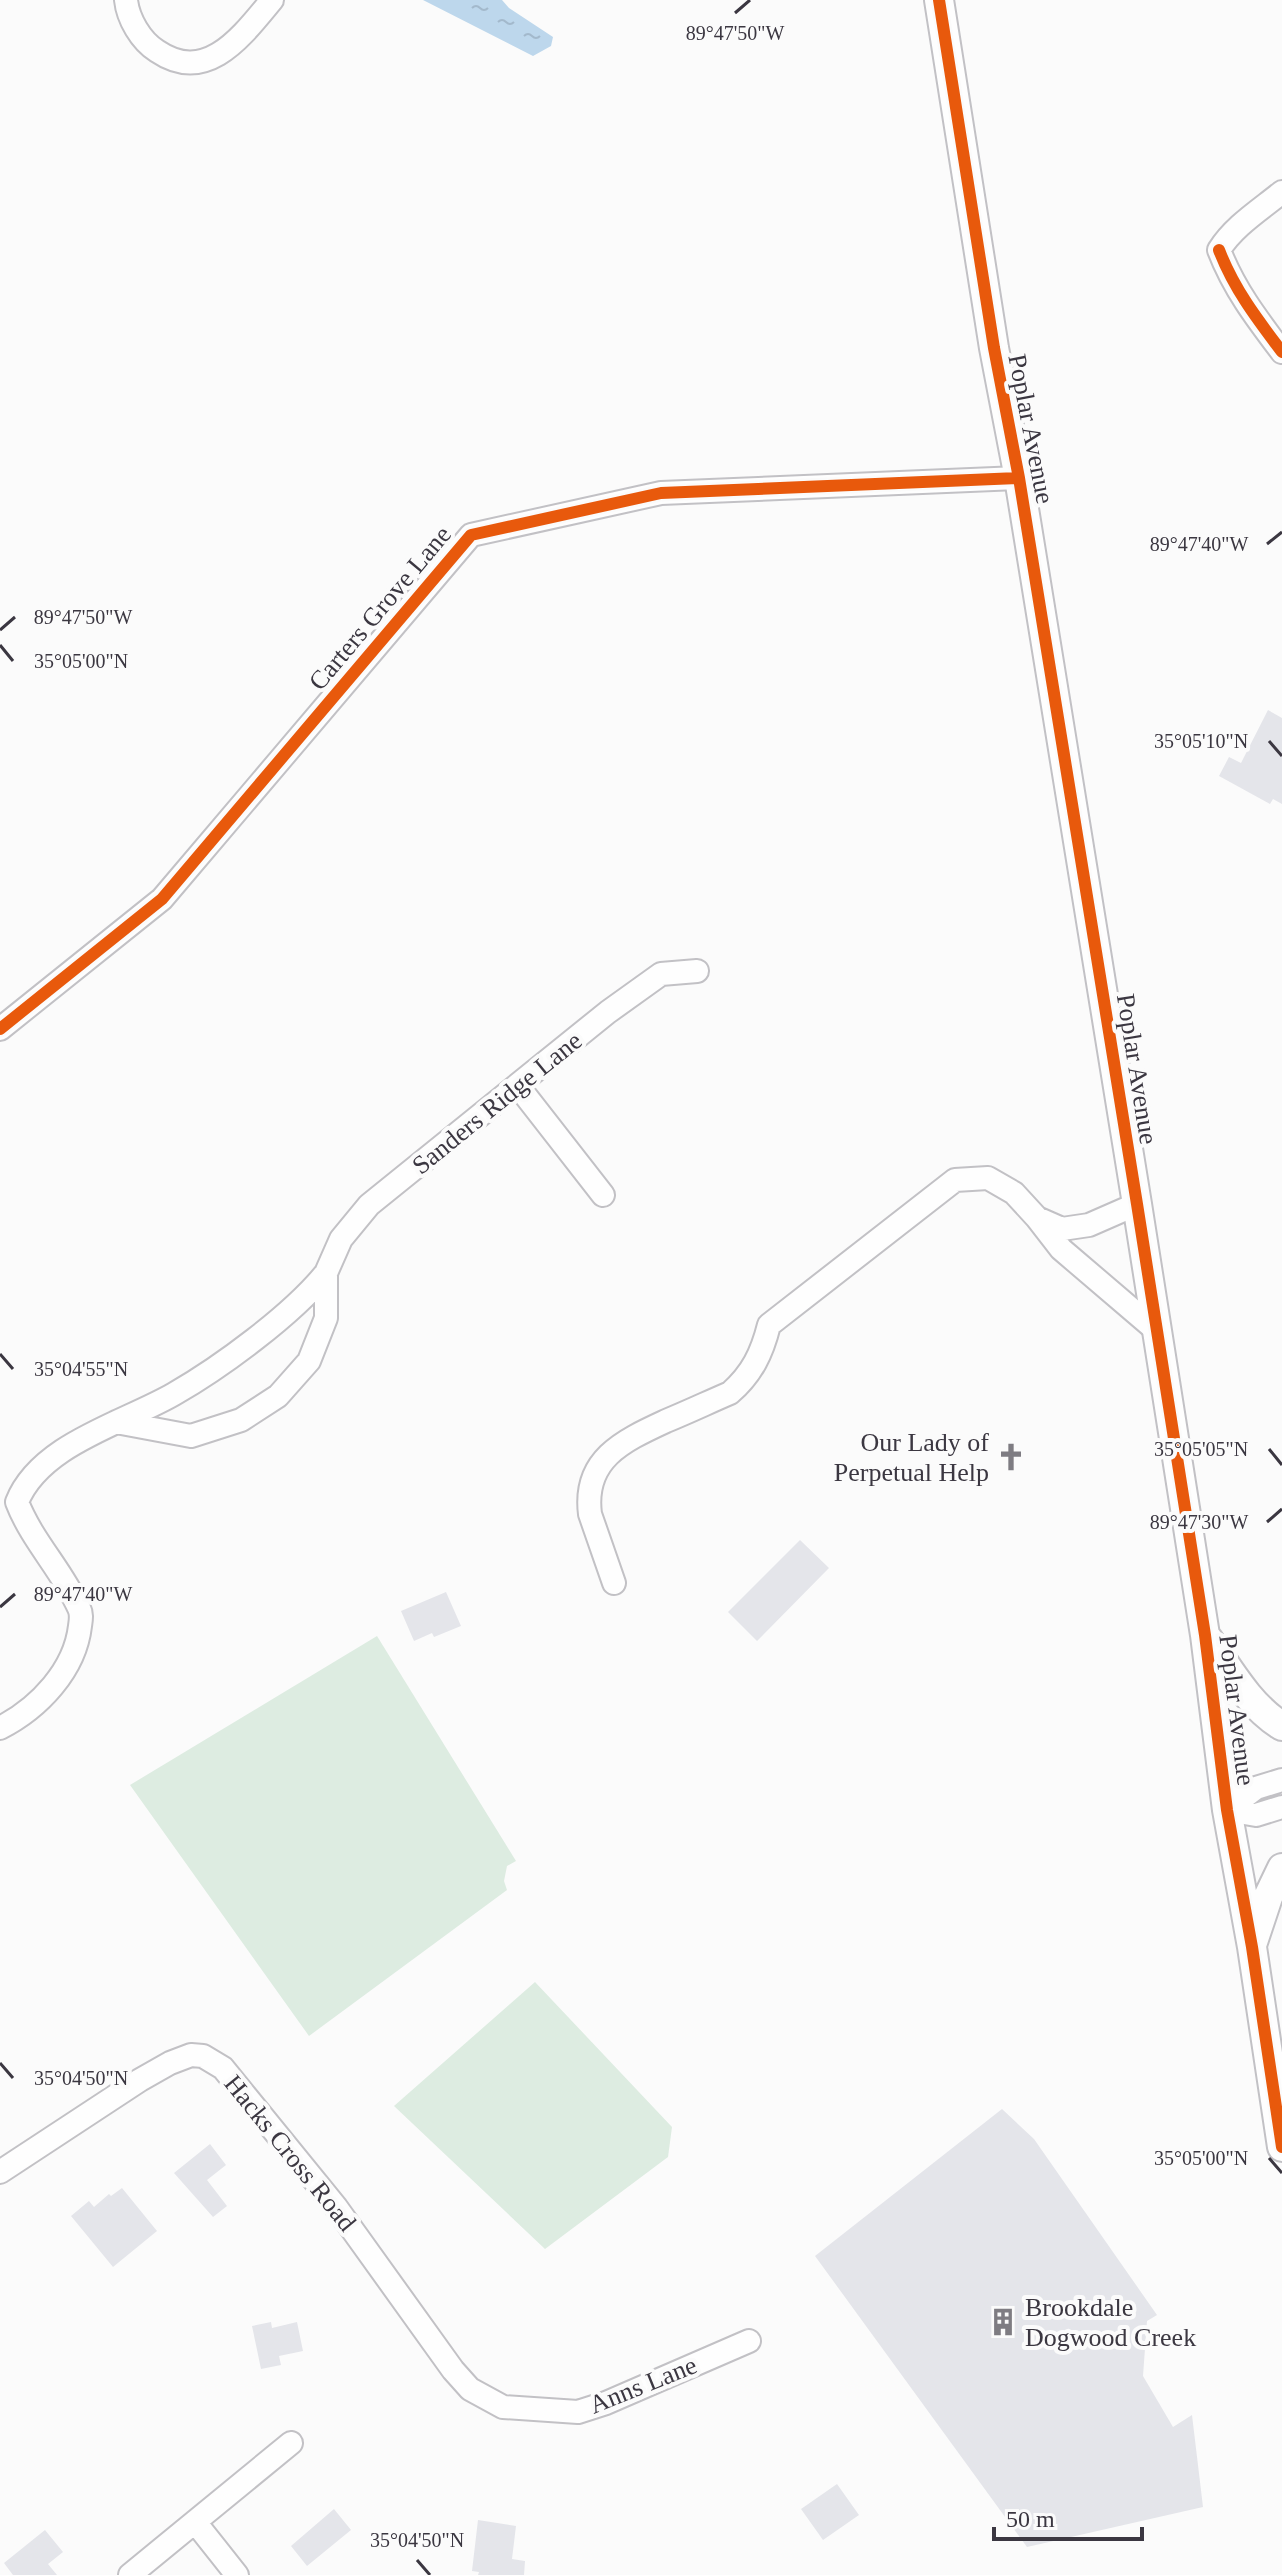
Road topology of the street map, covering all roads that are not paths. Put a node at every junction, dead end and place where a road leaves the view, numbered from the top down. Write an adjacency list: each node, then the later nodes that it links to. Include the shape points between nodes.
1 (126, 0): 2 (street, via 128,13 149,46 172,61 195,65 225,50)
2 (272, 0)
3 (939, 0): 6 (main road, Poplar Avenue)
4 (1282, 192): 5 (street, via 1241,224 1219,250 1230,279)
5 (1282, 352)
6 (1019, 478): 8 (street, Carters Grove Lane, via 661,493 471,535 162,899); 11 (main road, Poplar Avenue)
7 (697, 971): 9 (street, Sanders Ridge Lane, via 661,974)
8 (0, 1029)
9 (518, 1086): 10 (street); 13 (street, Sanders Ridge Lane, via 369,1205 341,1239)
10 (603, 1195)
11 (1137, 1204): 12 (street, via 1089,1225 1062,1229); 14 (main road, Poplar Avenue)
12 (1037, 1218): 14 (street, via 1061,1249); 16 (street, via 1014,1193 988,1178 955,1180 769,1325 757,1362 730,1393 611,1451 597,1469 589,1504)
13 (326, 1273): 15 (street, Sanders Ridge Lane, via 309,1294 216,1367); 15 (street, Sanders Ridge Lane, via 326,1318 309,1361 278,1396 241,1420 191,1436)
14 (1157, 1331): 17 (main road, Poplar Avenue)
15 (116, 1422): 19 (street, Sanders Ridge Lane, via 74,1442 24,1483 17,1502 26,1527 82,1611 78,1646 61,1677)
16 (614, 1583)
17 (1205, 1635): 18 (main road, via 1267,1717); 22 (main road, Poplar Avenue)
18 (1282, 1726)
19 (0, 1728)
20 (1282, 1780): 22 (street, via 1256,1788)
21 (1282, 1807): 22 (street, via 1256,1815)
22 (1227, 1810): 24 (main road, Poplar Avenue)
23 (1282, 1868): 24 (main road)
24 (1252, 1947): 25 (main road, Poplar Avenue)
25 (1282, 2147)
26 (0, 2172): 28 (street, Hacks Cross Road, via 140,2080 191,2055 203,2056 223,2068 336,2207)
27 (749, 2341): 28 (street, Anns Lane, via 578,2412 503,2407 470,2389)
28 (453, 2370)
29 (291, 2443): 30 (street)
30 (195, 2522): 31 (street); 32 (street)
31 (130, 2575)
32 (237, 2575)

